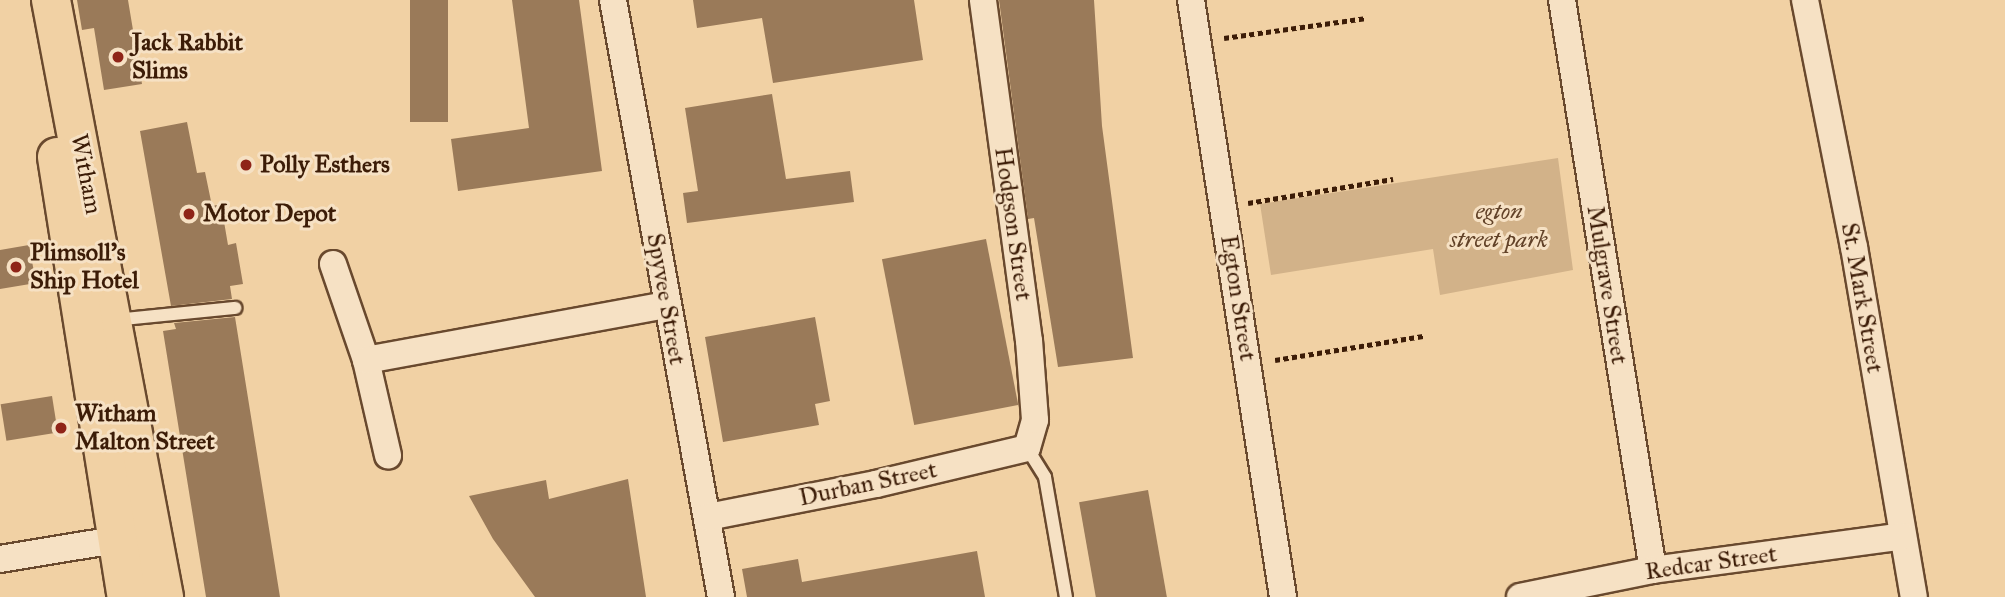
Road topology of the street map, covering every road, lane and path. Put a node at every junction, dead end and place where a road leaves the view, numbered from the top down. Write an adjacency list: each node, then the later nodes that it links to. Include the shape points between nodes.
1 (32, 0): 15 (highway, Witham)
2 (51, 0): 15 (highway, Witham)
3 (613, 0): 13 (street, Spyvee Street)
4 (983, 0): 19 (street, Hodgson Street, via 1028,341 1035,420)
5 (1191, 0): 9 (street, Egton Street)
6 (1562, 0): 25 (street, Mulgrave Street)
7 (1805, 0): 22 (street, St. Mark Street, via 1854,247)
8 (1367, 18): 9 (path)
9 (1198, 40): 11 (street, Egton Street)
10 (1393, 179): 11 (path)
11 (1223, 206): 18 (street, Egton Street)
12 (333, 264): 17 (street)
13 (667, 305): 17 (street); 21 (street, Spyvee Street)
14 (234, 308): 15 (lane)
15 (98, 321): 23 (highway, Witham)
16 (1423, 336): 18 (path)
17 (366, 360): 20 (street)
18 (1250, 364): 30 (street, Egton Street)
19 (1027, 448): 21 (street, Durban Street); 29 (lane, via 1045,477)
20 (388, 455)
21 (708, 517): 28 (street, Spyvee Street)
22 (1902, 536): 25 (street, Redcar Street); 32 (street, St. Mark Street)
23 (134, 537): 24 (street); 26 (highway, Witham); 27 (highway, Witham)
24 (0, 559)
25 (1653, 570): 31 (street, Redcar Street)
26 (127, 597)
27 (164, 597)
28 (721, 597)
29 (1066, 597)
30 (1283, 597)
31 (1520, 597)
32 (1914, 597)

